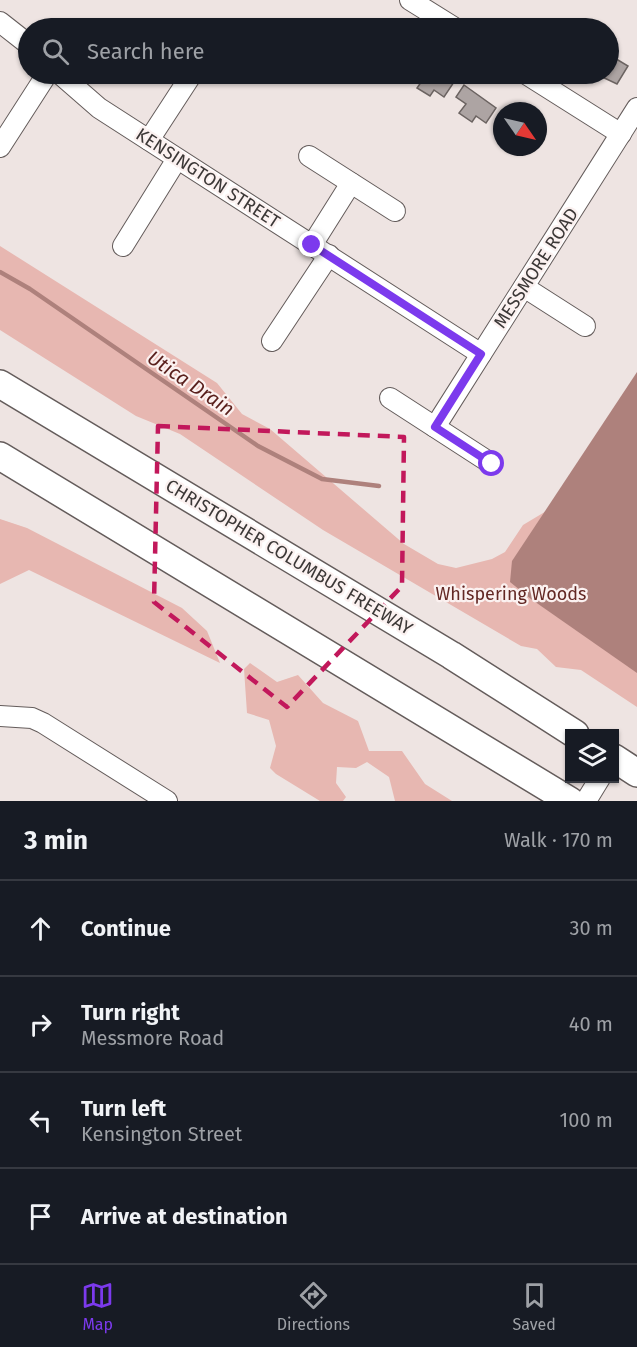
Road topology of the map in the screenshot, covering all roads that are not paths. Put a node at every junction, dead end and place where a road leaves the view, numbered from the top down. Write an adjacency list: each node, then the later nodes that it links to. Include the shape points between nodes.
1 (410, 0): 2 (street)
2 (439, 18)
3 (0, 22): 4 (street)
4 (18, 36)
5 (41, 84): 12 (street)
6 (71, 84): 11 (street, KENSINGTON STREET, via 99,108)
7 (185, 84): 11 (street)
8 (542, 84): 10 (street)
9 (637, 108): 10 (street, MESSMORE ROAD)
10 (621, 134): 19 (street, MESSMORE ROAD)
11 (148, 140): 14 (street, KENSINGTON STREET)
12 (0, 147)
13 (309, 156): 15 (street)
14 (177, 159): 17 (street); 18 (street, KENSINGTON STREET)
15 (351, 183): 16 (street); 18 (street)
16 (395, 211)
17 (123, 246)
18 (320, 250): 21 (street); 22 (street, KENSINGTON STREET)
19 (524, 286): 20 (street); 22 (street, MESSMORE ROAD)
20 (585, 326)
21 (272, 341)
22 (481, 354): 25 (street, MESSMORE ROAD)
23 (0, 384): 29 (highway, CHRISTOPHER COLUMBUS FREEWAY)
24 (390, 398): 25 (street)
25 (435, 427): 27 (street)
26 (0, 456): 35 (highway)
27 (492, 464)
28 (0, 716): 33 (street, via 32,718 43,723)
29 (567, 729)
30 (619, 761): 31 (highway)
31 (637, 772)
32 (597, 783): 36 (street)
33 (142, 795): 34 (street)
34 (167, 801)
35 (570, 801)
36 (586, 801)

